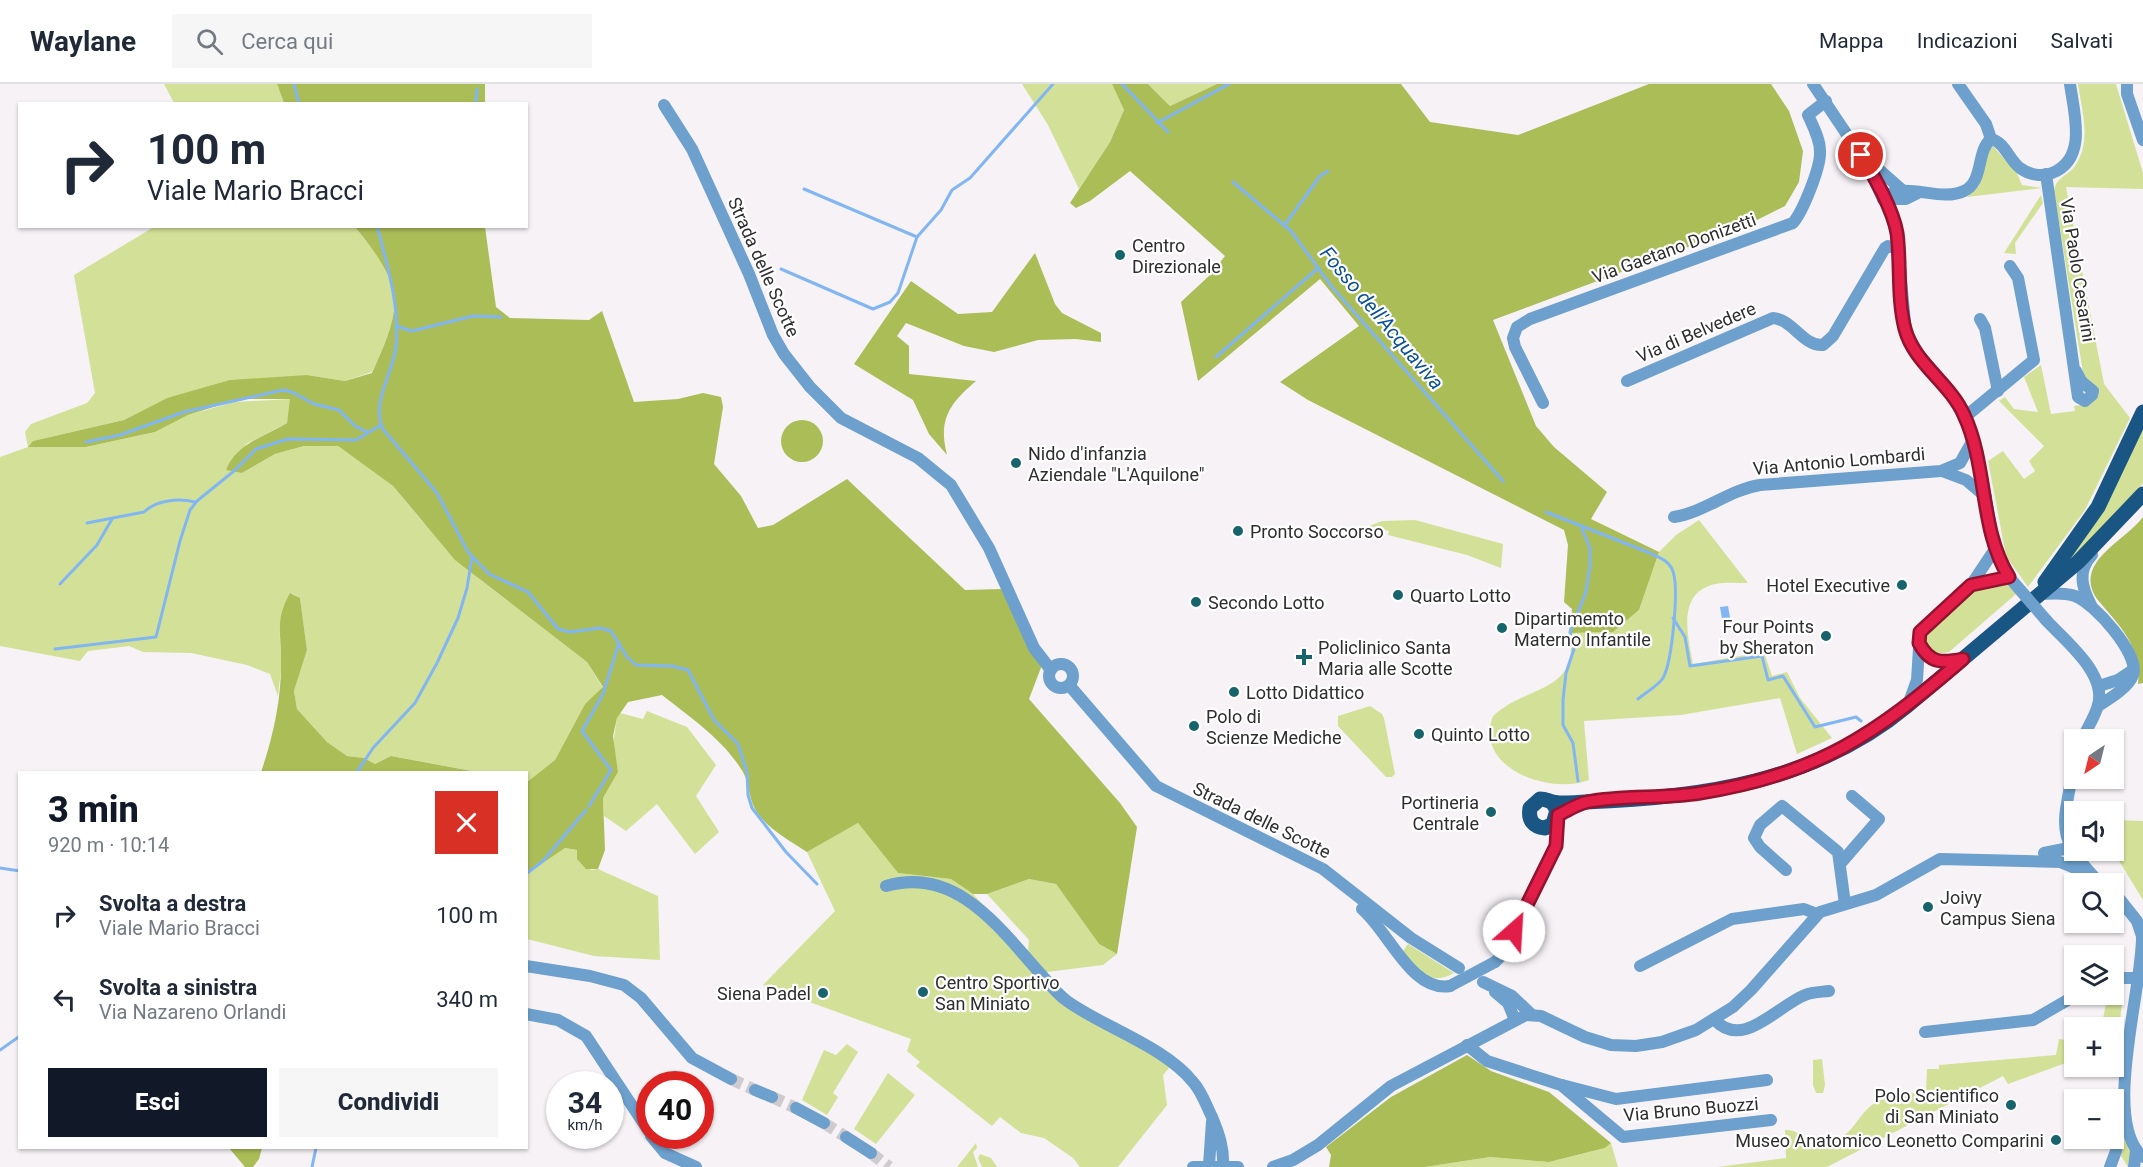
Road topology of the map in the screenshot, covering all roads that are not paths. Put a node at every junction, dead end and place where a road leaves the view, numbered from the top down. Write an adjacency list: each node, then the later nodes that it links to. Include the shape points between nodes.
1 (1813, 84): 5 (street)
2 (1958, 84): 7 (street, via 1986,124)
3 (2070, 84): 10 (street, via 2075,146 2064,165)
4 (2127, 84): 8 (street)
5 (1826, 101): 9 (street); 20 (street, Via Gaetano Donizetti, via 1808,115 1820,155 1793,223 1517,327 1515,347)
6 (664, 105): 40 (street, Strada delle Scotte, via 692,149 784,354 842,418 918,458 951,485 989,548 1034,648)
7 (1991, 139): 10 (street, via 1998,141 2021,169); 11 (street, via 1967,190)
8 (2143, 140)
9 (1861, 155): 11 (street); 12 (street)
10 (2046, 174): 17 (street, Via Paolo Cesarini)
11 (1904, 195): 12 (street); 13 (street)
12 (1883, 199): 13 (street); 14 (street, via 1888,231)
13 (1894, 221): 14 (street)
14 (1897, 248): 18 (street, Via di Belvedere, via 1884,248 1824,345 1815,345 1773,318); 21 (street, via 1907,336)
15 (2010, 266): 19 (street, via 2018,278 2034,358 2031,365)
16 (1980, 319): 19 (street)
17 (2076, 371)
18 (1627, 381)
19 (1998, 391): 21 (street)
20 (1543, 403)
21 (1965, 417): 23 (street)
22 (2142, 417): 35 (main road, via 2098,507)
23 (1973, 440): 24 (street); 25 (street)
24 (1960, 463): 25 (street); 26 (street, Via Antonio Lombardi)
25 (1980, 467): 27 (street); 29 (street)
26 (1941, 471): 27 (street, Via Antonio Lombardi); 30 (street, Via Antonio Lombardi, via 1760,484)
27 (1966, 480): 29 (street, Via Antonio Lombardi)
28 (2143, 494): 31 (main road)
29 (1986, 497): 32 (street)
30 (1674, 517)
31 (2109, 532): 35 (main road); 36 (street, via 2083,569 2083,587)
32 (1995, 549): 33 (street); 34 (street)
33 (2009, 577): 34 (street); 42 (street, bridge, via 2084,662)
34 (1971, 585): 37 (street, via 1922,630)
35 (2037, 594): 36 (street, via 2070,595); 38 (main road)
36 (2091, 606): 39 (street, via 2126,646)
37 (1919, 643): 38 (street, via 1935,661); 43 (street, via 1917,680)
38 (1963, 659): 43 (main road)
39 (2134, 667): 42 (street, via 2123,678); 44 (street, via 2129,681)
40 (1051, 670): 41 (street, Strada delle Scotte, via 1052,684 1058,688); 41 (street, Strada delle Scotte, via 1059,664 1068,666 1073,675)
41 (1069, 685): 61 (street, Strada delle Scotte, via 1156,786 1314,864)
42 (2099, 686): 44 (street)
43 (1907, 706): 47 (main road, via 1854,743 1780,776 1693,794 1585,802)
44 (2098, 706): 45 (street)
45 (2087, 729)
46 (1852, 796): 57 (street, via 1879,819)
47 (1555, 812): 48 (main road, via 1549,826); 48 (main road, via 1540,800 1530,808 1531,821); 52 (street, via 1558,840)
48 (1540, 828): 52 (street, via 1549,841)
49 (2064, 834): 51 (street)
50 (2064, 849): 51 (street)
51 (2044, 854): 55 (street)
52 (1550, 856): 67 (street, bridge, via 1503,954 1495,962 1450,986 1437,987 1413,972)
53 (2064, 860): 56 (street)
54 (2085, 861): 60 (street)
55 (2033, 862): 56 (street); 63 (street, via 1943,858 1876,895)
56 (2060, 862): 59 (street)
57 (1840, 864): 58 (street, via 1835,849 1782,806 1760,825 1754,838); 63 (street)
58 (1786, 870)
59 (2089, 873)
60 (2095, 873)
61 (1341, 882): 66 (street, Strada delle Scotte); 67 (street, via 1346,893 1373,918)
62 (886, 886): 89 (street, via 928,883 970,900 1067,1001 1186,1074)
63 (1845, 904): 65 (street)
64 (2124, 907): 72 (street, via 2141,931)
65 (1817, 914): 69 (street, via 1804,909 1732,919); 77 (street, via 1751,990)
66 (1401, 930): 67 (street, via 1395,933); 70 (street, Strada delle Scotte)
67 (1397, 949)
68 (528, 966): 81 (street, via 624,985 641,998 692,1058)
69 (1640, 966)
70 (1459, 968)
71 (2124, 978): 72 (street)
72 (2138, 978): 86 (street)
73 (1828, 991): 77 (street, via 1803,995 1743,1031 1729,1031)
74 (2064, 1002): 79 (street, via 2033,1020)
75 (528, 1014): 88 (street, via 558,1020 585,1036)
76 (1531, 1014): 77 (street, via 1594,1040 1628,1046 1671,1039); 78 (street); 78 (street, via 1512,996 1483,982 1508,1003)
77 (1714, 1019)
78 (1515, 1020): 80 (street)
79 (1926, 1032)
80 (1467, 1045): 83 (street, Via Bruno Buozzi, via 1487,1061); 102 (street, via 1391,1086 1318,1145)
81 (731, 1079)
82 (1767, 1080): 83 (street, Via Bruno Buozzi, via 1616,1099)
83 (1561, 1085): 90 (street, Via Bruno Buozzi, via 1623,1137)
84 (755, 1090): 85 (street)
85 (772, 1097)
86 (2124, 1105): 96 (street, via 2126,1132)
87 (796, 1108): 91 (street)
88 (636, 1113)
89 (1211, 1115): 97 (street); 98 (street, via 1221,1140)
90 (1771, 1120)
91 (824, 1123)
92 (846, 1137): 95 (street)
93 (661, 1149): 99 (street)
94 (2116, 1151): 103 (street); 104 (street)
95 (871, 1153)
96 (2140, 1154): 105 (street)
97 (1209, 1165): 98 (street); 100 (street)
98 (1223, 1166): 101 (street)
99 (696, 1167)
100 (1193, 1167)
101 (1238, 1167)
102 (1273, 1167)
103 (2110, 1167)
104 (2122, 1167)
105 (2134, 1167)

